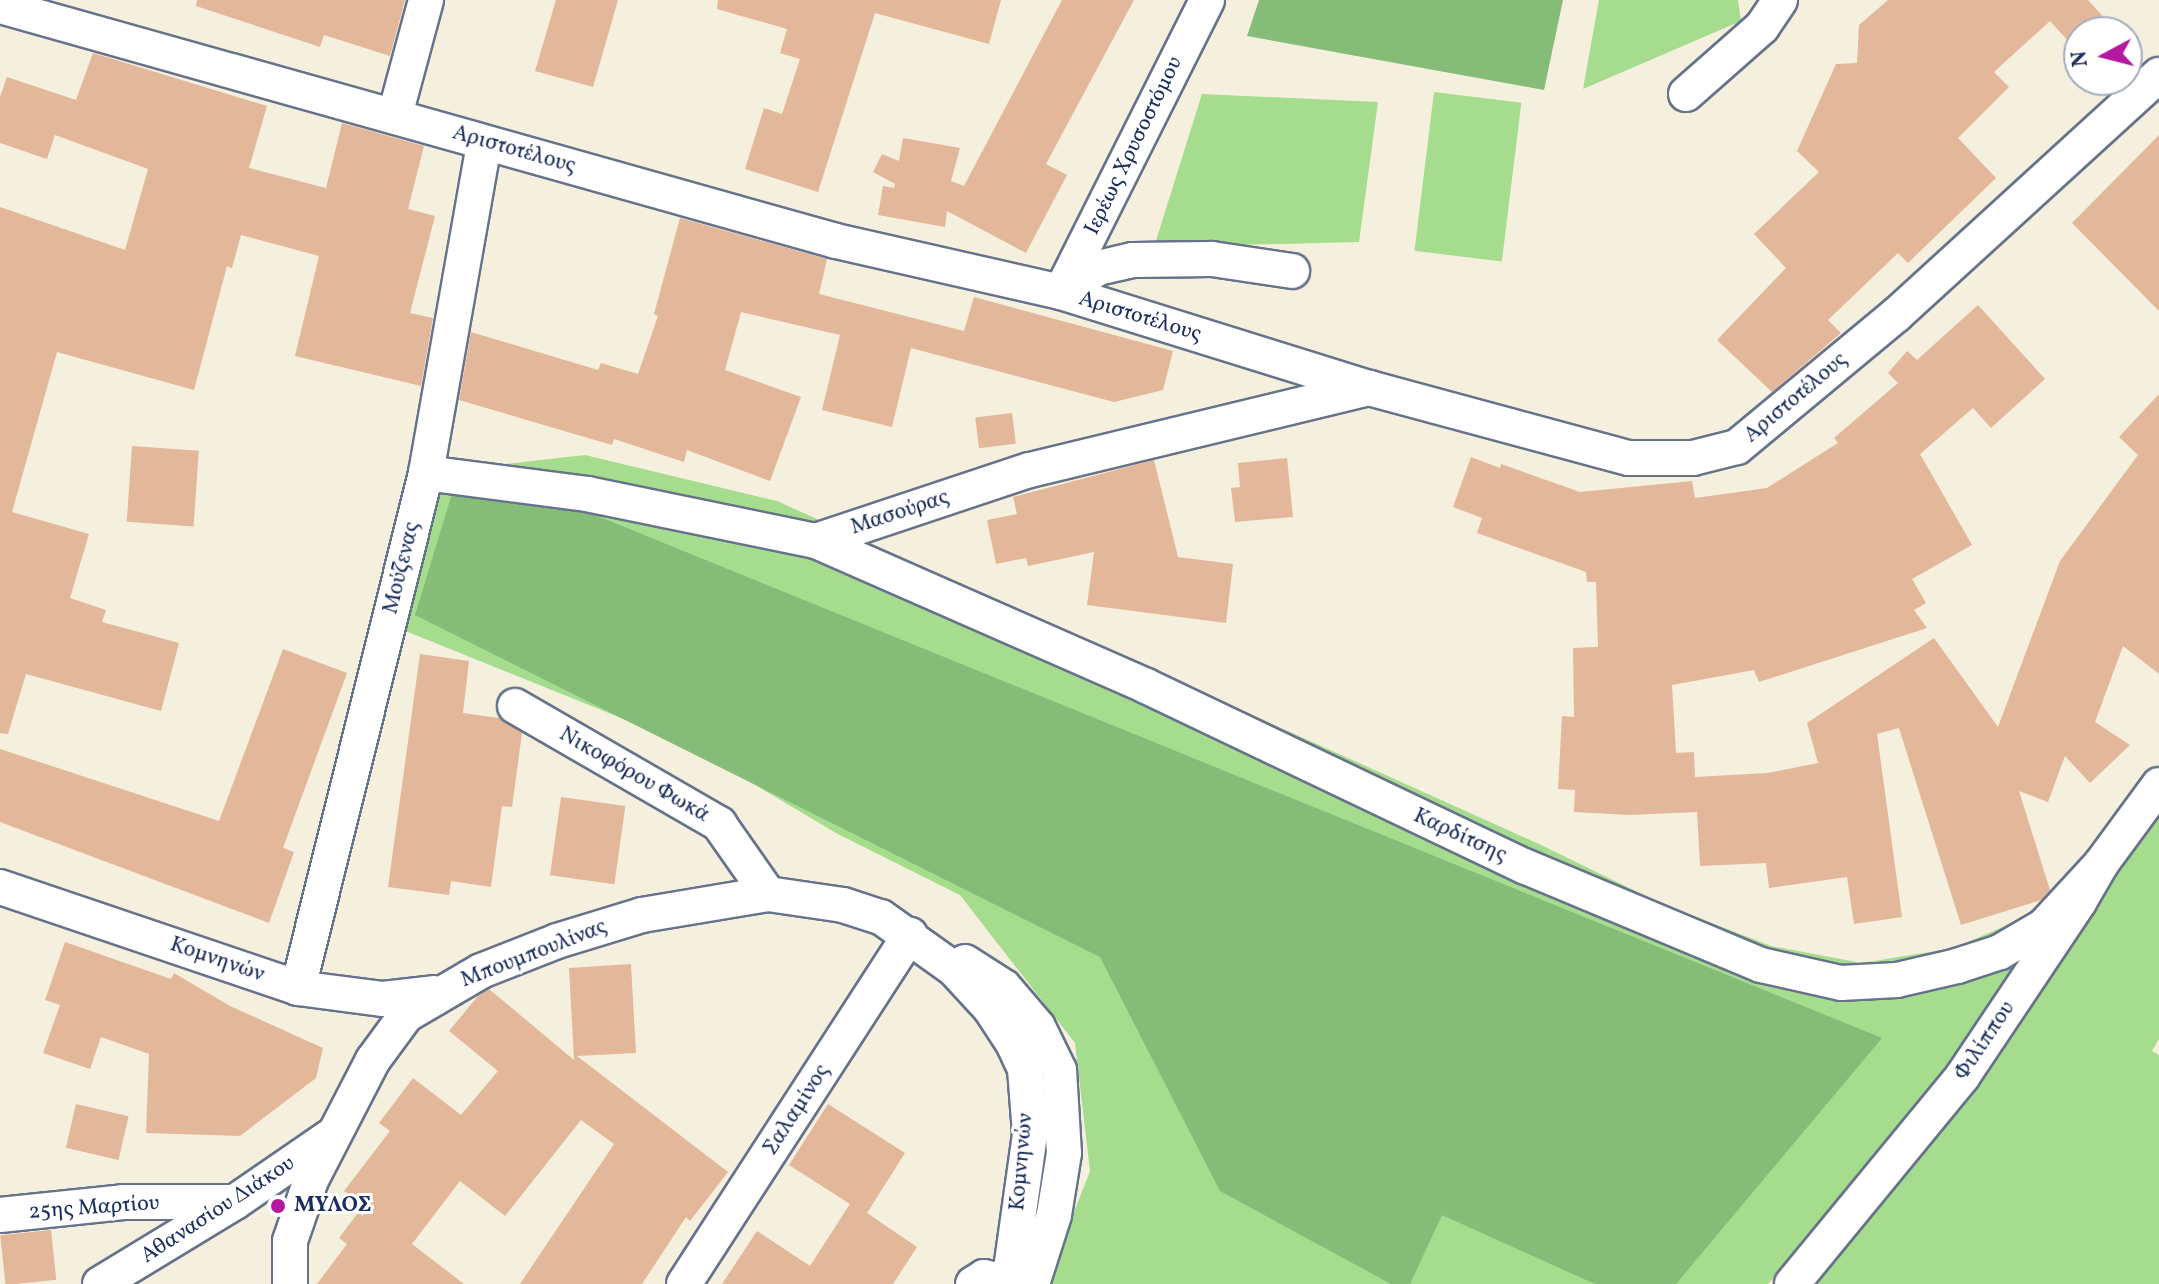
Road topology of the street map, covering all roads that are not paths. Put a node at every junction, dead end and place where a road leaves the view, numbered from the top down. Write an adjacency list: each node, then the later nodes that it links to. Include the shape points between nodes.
1 (426, 0): 7 (street)
2 (1207, 0): 10 (street, Ιερέως Χρυσοστόμου)
3 (1780, 0): 6 (street, via 1762,27)
4 (0, 6): 7 (street, Αριστοτέλους)
5 (2159, 75): 11 (street, Αριστοτέλους, via 1896,315 1737,447 1693,458 1629,458)
6 (1686, 94)
7 (395, 115): 8 (street, Αριστοτέλους)
8 (484, 143): 10 (street, Αριστοτέλους, via 836,241); 12 (street, Μούζενας)
9 (1292, 271): 10 (street, via 1212,259 1133,260 1098,268)
10 (1061, 292): 11 (street, Αριστοτέλους)
11 (1369, 388): 13 (street, Μασούρας, via 1030,470)
12 (426, 473): 13 (street, Μασούρας, via 587,494); 20 (street, Μούζενας)
13 (816, 541): 16 (street, Καρδίτσης, via 1146,686 1524,866 1761,965 1841,983 1897,980 1957,966 2000,952 2044,926)
14 (515, 706): 18 (street, Νικοφόρου Φωκά, via 719,824)
15 (2159, 785): 16 (street, Φιλίππου)
16 (2101, 864): 30 (street, Φιλίππου, via 1962,1077)
17 (0, 887): 20 (street, Κομνηνών)
18 (768, 894): 19 (street, Μπουμπουλίνας, via 843,905 881,917); 21 (street, Μπουμπουλίνας, via 608,924 493,966)
19 (910, 935): 25 (street, Κομνηνών, via 954,969 990,1008 1025,1069 1030,1134); 28 (street, Σαλαμίνος)
20 (298, 988): 21 (street, Κομνηνών, via 383,999)
21 (440, 992): 22 (street, Μπουμπουλίνας, via 406,1015 373,1060)
22 (334, 1133): 23 (street, Αθανασίου Διάκου); 27 (street, Μπουμπουλίνας, via 290,1241)
23 (235, 1202): 24 (street, 25ης Μαρτίου, via 123,1202); 26 (street, Αθανασίου Διάκου)
24 (0, 1215)
25 (1017, 1283): 29 (street, via 984,1277)
26 (100, 1284)
27 (290, 1284)
28 (684, 1284)
29 (973, 1284)
30 (1792, 1284)

